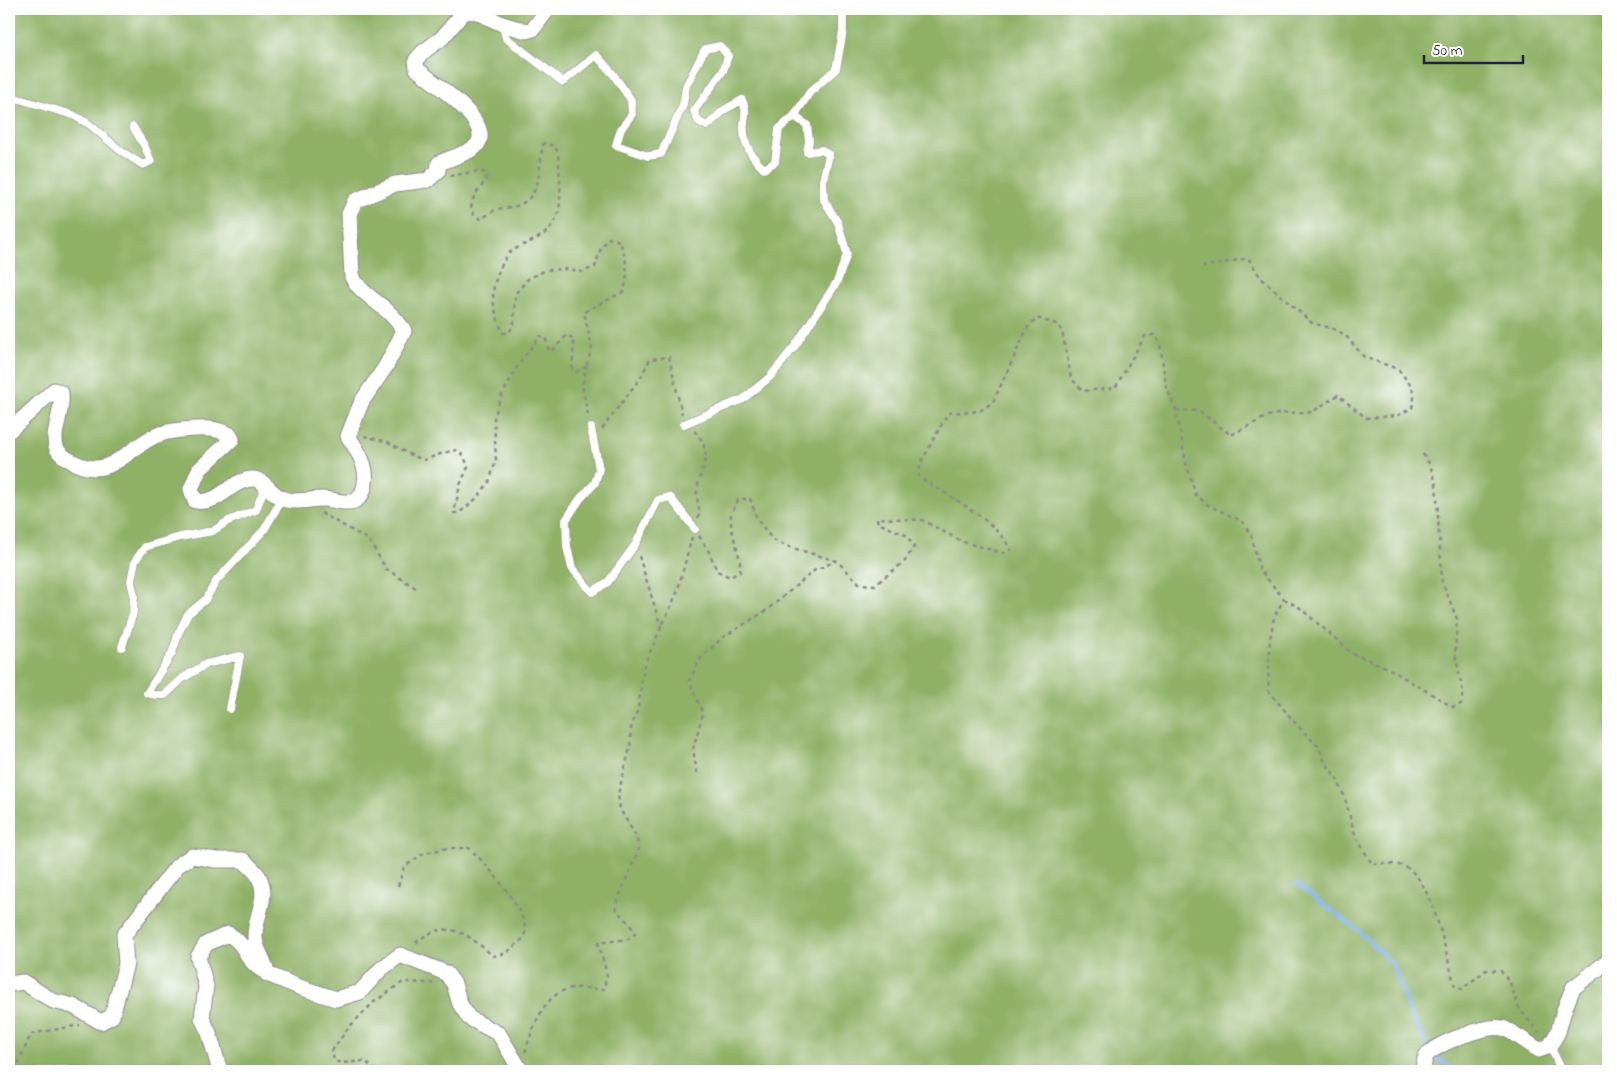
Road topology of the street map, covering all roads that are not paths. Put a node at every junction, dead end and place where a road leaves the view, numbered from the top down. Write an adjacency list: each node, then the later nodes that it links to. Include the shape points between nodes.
1 (548, 9): 3 (street, via 533,30 526,32)
2 (843, 9): 5 (lane, via 844,31 836,69 810,92)
3 (502, 24): 5 (lane, via 506,38 563,82 596,55 631,100 632,114 621,129 616,145 630,151 648,156 662,154 683,105 686,86 705,49 720,46 728,56 723,71 694,111 698,121 707,126 724,110 742,100 747,109 744,134 753,159 764,169 775,162 779,129); 11 (street, via 473,10 463,13 442,38 416,60 416,69 446,90 472,115 478,126 479,138 476,145 439,164 438,171 428,180 395,184 355,200 349,214 352,277 357,285 387,309 404,331 362,402 348,436 364,463 367,482 361,497 350,502)
4 (9, 96): 6 (lane, via 73,114 143,165 151,161)
5 (794, 116): 7 (lane, via 807,124 807,152 822,150 829,155 823,180 824,200 838,223 847,254 837,282 795,346 770,377 744,399)
6 (133, 127)
7 (684, 424)
8 (591, 428): 12 (lane, via 599,469 595,483 566,520 572,568 592,592 608,582 635,545 658,500 670,497)
9 (9, 431): 10 (street, via 54,390 61,393 63,402 54,440 57,451 79,465 96,469 110,465 164,432 211,429 229,434 232,439 199,470 191,489 195,501 216,498 244,480 256,479)
10 (265, 486): 11 (street); 13 (lane, via 256,510 212,532 180,536 145,546 135,561 131,581 133,613)
11 (290, 500): 14 (lane, via 217,580 205,600 188,614 172,653 147,693 165,695 183,678 206,664 240,656)
12 (694, 529)
13 (122, 647)
14 (230, 709)
15 (1608, 961): 18 (street, via 1573,988)
16 (267, 974): 17 (street, via 267,966 259,954 255,938 264,895 258,876 243,860 192,856 177,866 124,936 126,964 112,1016 101,1022 73,1006 54,1001 23,982); 19 (street, via 336,999 360,992 381,969 400,955 446,973 469,1018 499,1034); 20 (street, via 255,966 238,940 228,934 206,944 198,957 206,986 202,1018)
17 (9, 984)
18 (1550, 1046): 21 (street, via 1539,1050 1502,1028 1481,1029 1438,1046 1426,1056); 22 (lane)
19 (521, 1070)
20 (220, 1071)
21 (1424, 1071)
22 (1562, 1071)

